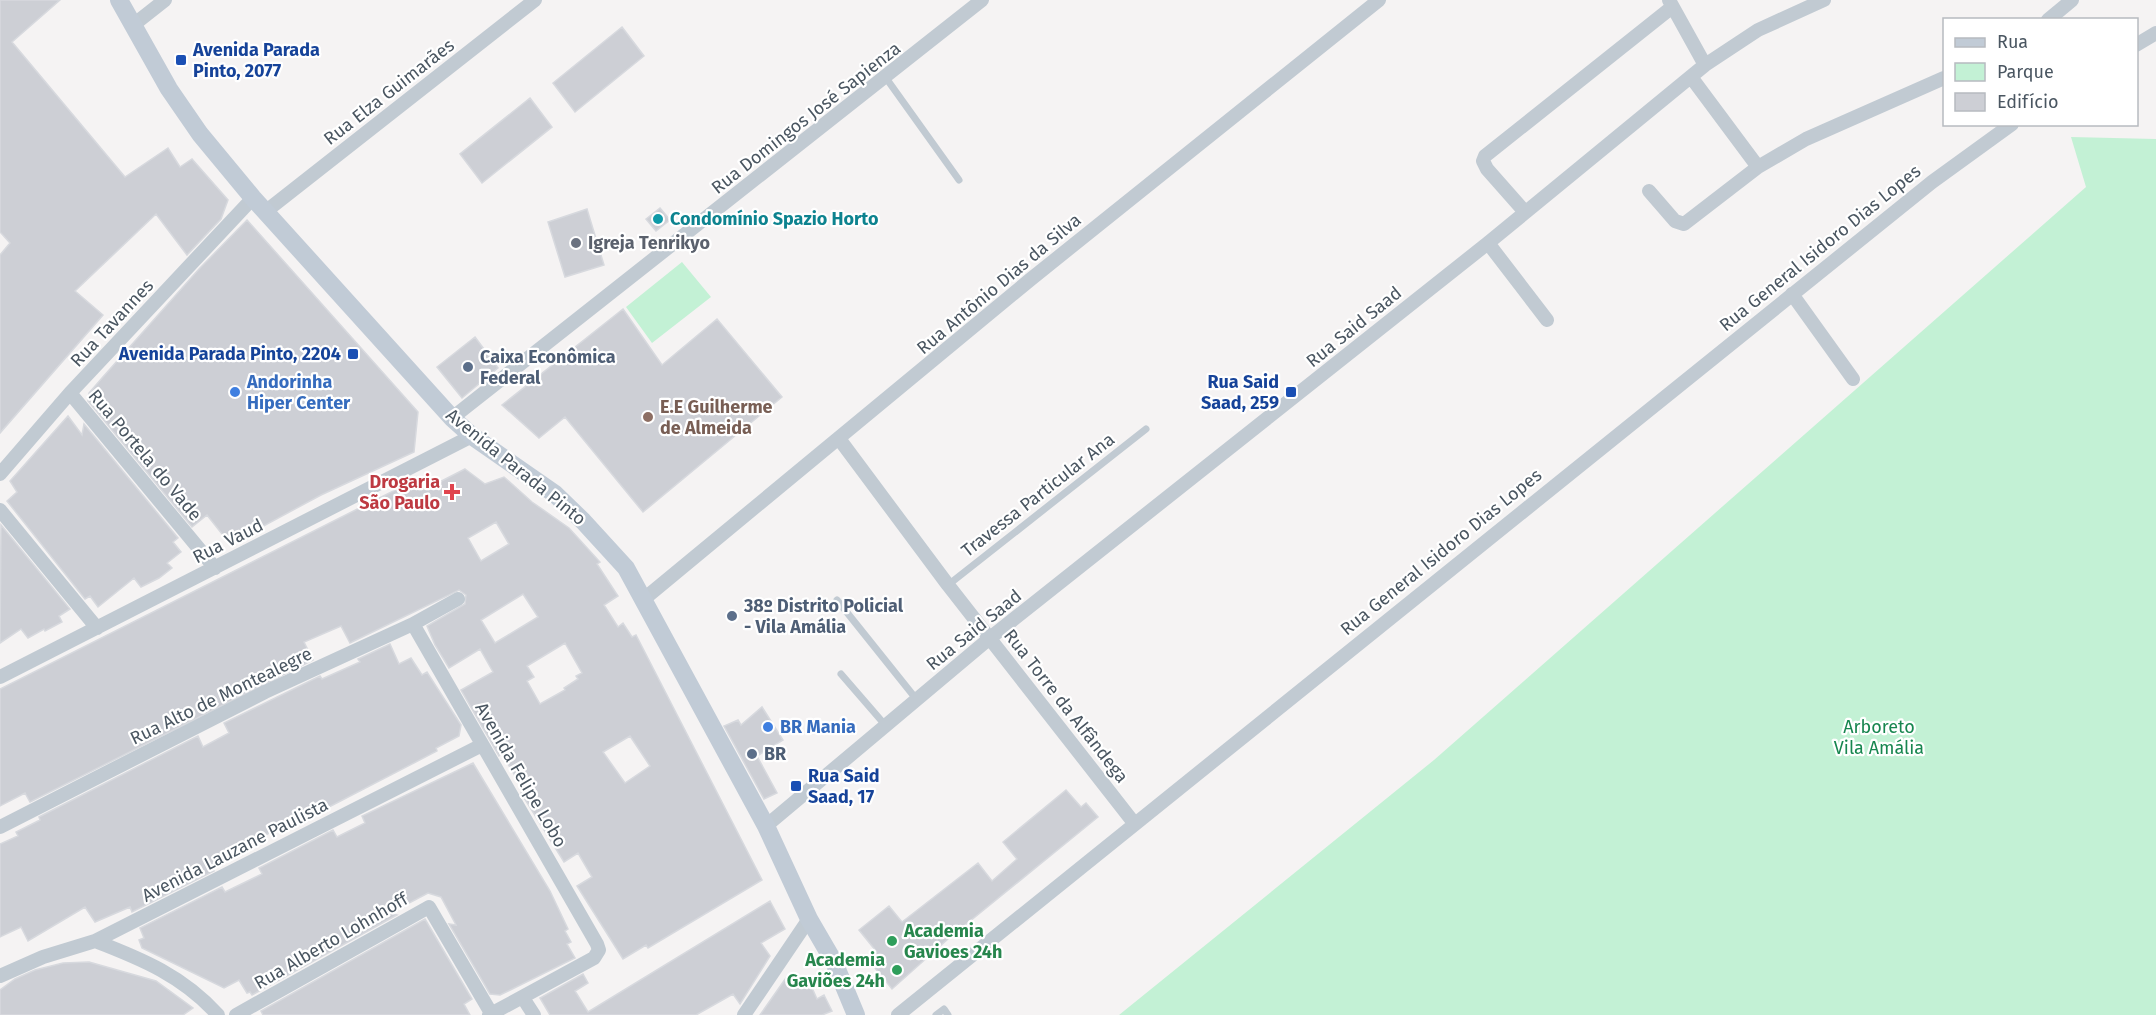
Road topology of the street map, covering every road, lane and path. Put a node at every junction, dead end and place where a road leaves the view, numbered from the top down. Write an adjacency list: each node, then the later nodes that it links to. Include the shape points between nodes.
1 (119, 0): 10 (main road, Avenida Parada Pinto)
2 (165, 0): 10 (street)
3 (982, 0): 15 (street, Rua Domingos José Sapienza)
4 (1378, 0): 32 (street, Rua Antônio Dias da Silva, via 1031,279)
5 (1824, 0): 13 (street, Rua Said Saad, via 1758,30)
6 (2072, 0): 9 (street)
7 (527, 2): 22 (street, Rua Elza Guimarães)
8 (1670, 4): 13 (street); 23 (street, via 1485,156 1484,165)
9 (2050, 18)
10 (132, 26): 21 (main road, Avenida Parada Pinto, via 169,90)
11 (2156, 33): 12 (street)
12 (2138, 44)
13 (1705, 65): 14 (street, Rua Said Saad)
14 (1691, 77): 18 (street); 23 (street, Rua Said Saad)
15 (886, 78): 19 (lane); 29 (street, Rua Domingos José Sapienza)
16 (1943, 78): 18 (street, via 1835,124)
17 (2009, 126): 25 (street, Rua General Isidoro Dias Lopes)
18 (1758, 167): 20 (street, via 1684,224 1675,221)
19 (959, 180)
20 (1649, 191)
21 (253, 198): 22 (main road, Avenida Parada Pinto); 28 (street, Rua Tavannes)
22 (265, 212): 29 (main road, Avenida Parada Pinto)
23 (1525, 212): 24 (street, Rua Said Saad)
24 (1488, 243): 26 (street); 42 (street, Rua Said Saad)
25 (1792, 294): 27 (street); 48 (street, Rua General Isidoro Dias Lopes)
26 (1547, 320)
27 (1853, 379)
28 (70, 393): 33 (street, Rua Tavannes); 35 (street, Rua Portela do Vade)
29 (452, 418): 31 (main road, Avenida Parada Pinto)
30 (1146, 429): 36 (lane, Travessa Particular Ana)
31 (472, 436): 35 (street, Rua Vaud); 37 (main road, Avenida Parada Pinto, via 555,494 626,568)
32 (840, 440): 36 (street, Rua Torre da Alfândega); 37 (street, Rua Antônio Dias da Silva)
33 (0, 474)
34 (0, 510): 41 (street)
35 (215, 568): 41 (street, Rua Vaud)
36 (948, 585): 42 (street, Rua Torre da Alfândega)
37 (644, 599): 49 (main road, Avenida Parada Pinto)
38 (458, 600): 40 (street, Rua Alto de Montealegre)
39 (837, 600): 45 (lane)
40 (413, 624): 47 (street, Avenida Felipe Lobo); 50 (street, Rua Alto de Montealegre, via 265,692)
41 (97, 628): 44 (street, Rua Vaud)
42 (990, 638): 45 (street, Rua Said Saad); 48 (street, Rua Torre da Alfândega)
43 (841, 674): 46 (lane)
44 (0, 677)
45 (917, 700): 46 (street, Rua Said Saad)
46 (886, 726): 49 (street, Rua Said Saad)
47 (482, 746): 52 (street, Avenida Lauzane Paulista); 54 (street, Avenida Felipe Lobo, via 599,950 594,958)
48 (1134, 823): 61 (street, Rua General Isidoro Dias Lopes)
49 (766, 826): 51 (main road, Avenida Parada Pinto)
50 (0, 827)
51 (809, 919): 59 (street); 60 (main road, Avenida Parada Pinto, via 834,962)
52 (95, 941): 53 (street, Avenida Lauzane Paulista); 56 (street, via 151,963 183,982)
53 (0, 976)
54 (523, 998): 55 (street); 58 (street)
55 (490, 1014): 57 (street, Rua Alberto Lohnhoff, via 429,906)
56 (218, 1015)
57 (236, 1015)
58 (534, 1015)
59 (744, 1015)
60 (856, 1015)
61 (898, 1015)
62 (936, 1015): 63 (lane, via 944,1009)
63 (948, 1015)

